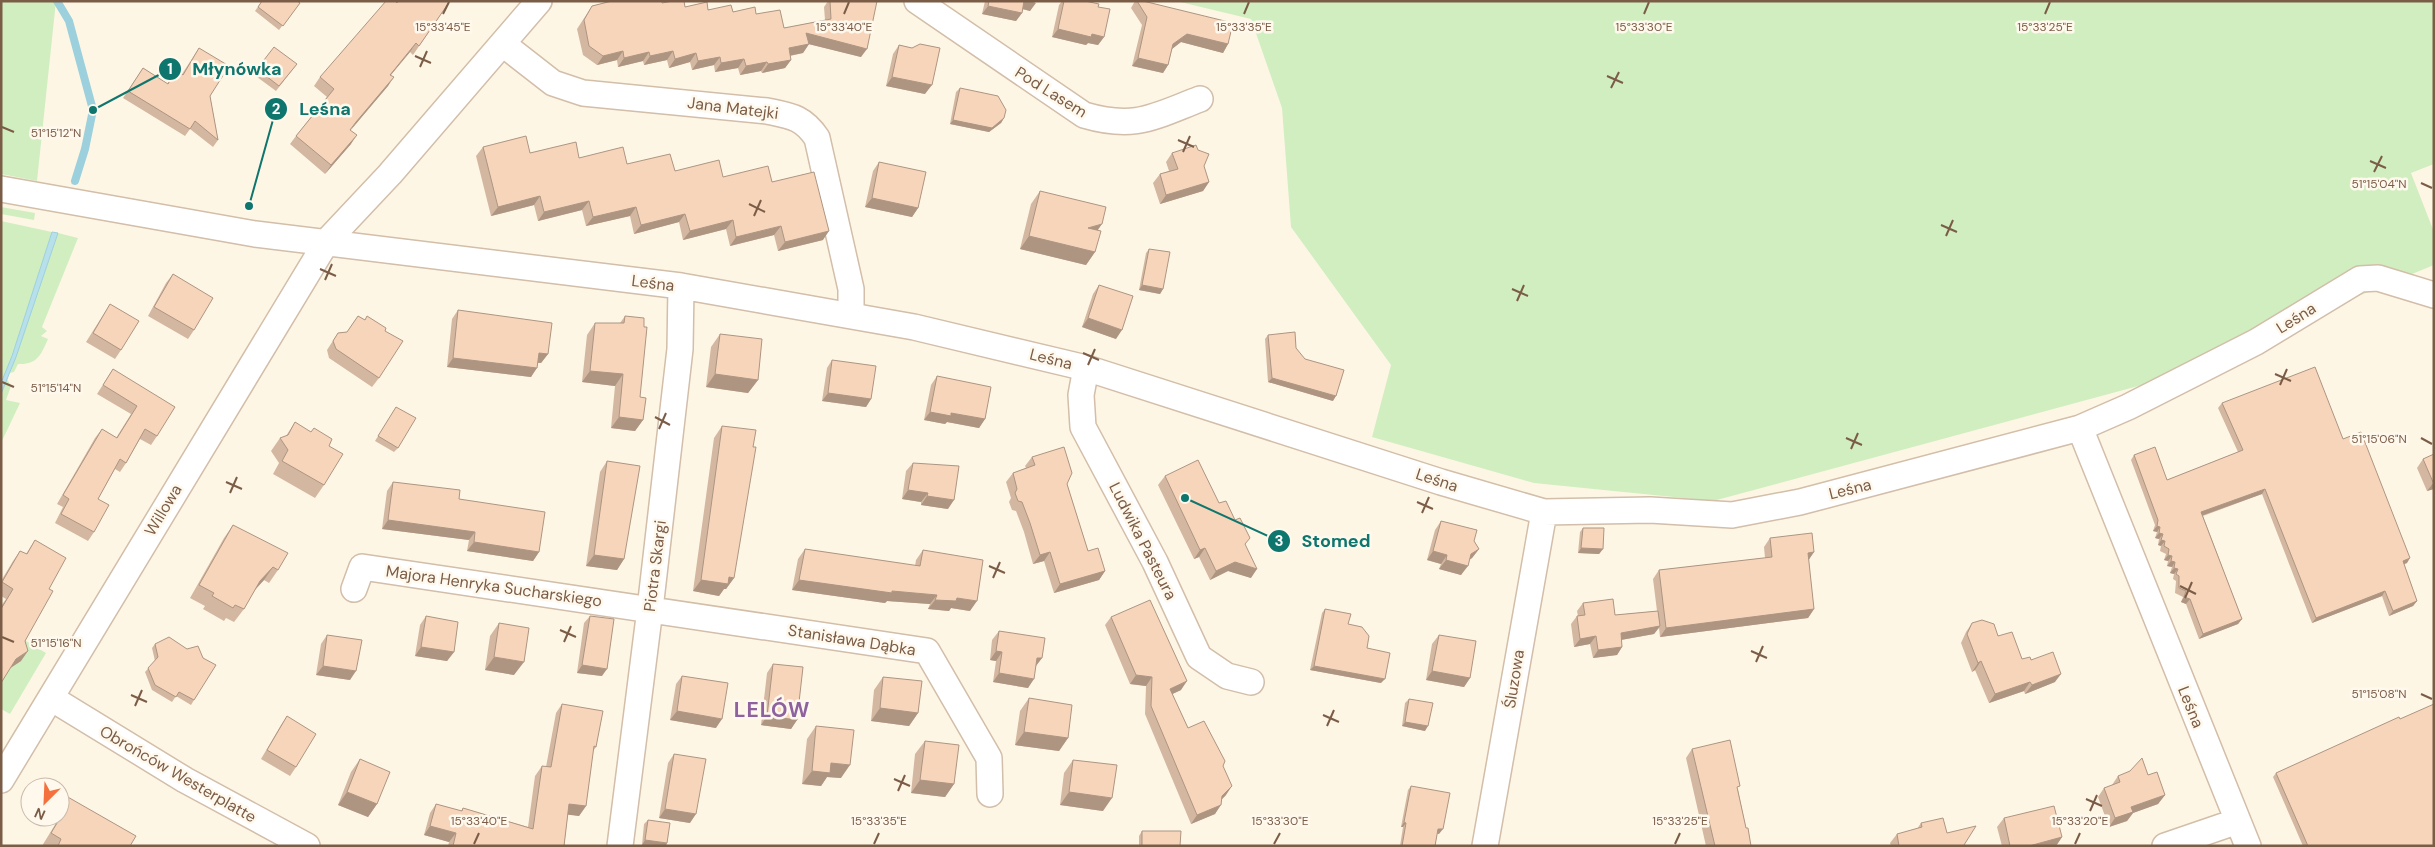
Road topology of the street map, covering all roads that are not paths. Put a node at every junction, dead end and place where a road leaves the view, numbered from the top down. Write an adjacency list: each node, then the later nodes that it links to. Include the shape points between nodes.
1 (539, 1): 3 (street)
2 (917, 1): 4 (street, Pod Lasem, via 1084,116 1107,122 1139,122)
3 (503, 44): 6 (street); 9 (street, Jana Matejki, via 553,83 583,93 767,111 793,116 808,125 817,138 851,289)
4 (1200, 99)
5 (1, 189): 6 (street, Leśna, via 225,229)
6 (327, 241): 7 (street, Leśna); 16 (street, Willowa)
7 (682, 286): 9 (street, Leśna); 14 (street, Piotra Skargi, via 680,350)
8 (2434, 296): 11 (street, Leśna, via 2378,278 2360,279 2256,342)
9 (850, 315): 10 (street, Leśna)
10 (1086, 368): 12 (street, Leśna); 15 (street, Ludwika Pasteura, via 1081,395 1083,427 1155,562 1199,657 1227,676)
11 (2080, 428): 12 (street, Leśna, via 1800,502 1732,516 1650,510); 19 (street, Leśna)
12 (1544, 512): 22 (street, Śluzowa)
13 (354, 589): 14 (street, Majora Henryka Sucharskiego, via 362,567)
14 (650, 609): 18 (street, Stanisława Dąbka, via 927,651 989,758); 21 (street, Piotra Skargi)
15 (1251, 682)
16 (52, 698): 17 (street, Willowa); 20 (street, Obrońców Westerplatte, via 186,780)
17 (1, 780)
18 (990, 794)
19 (2238, 821): 23 (street); 24 (street, Leśna)
20 (307, 846)
21 (620, 846)
22 (1485, 846)
23 (2165, 846)
24 (2248, 846)

